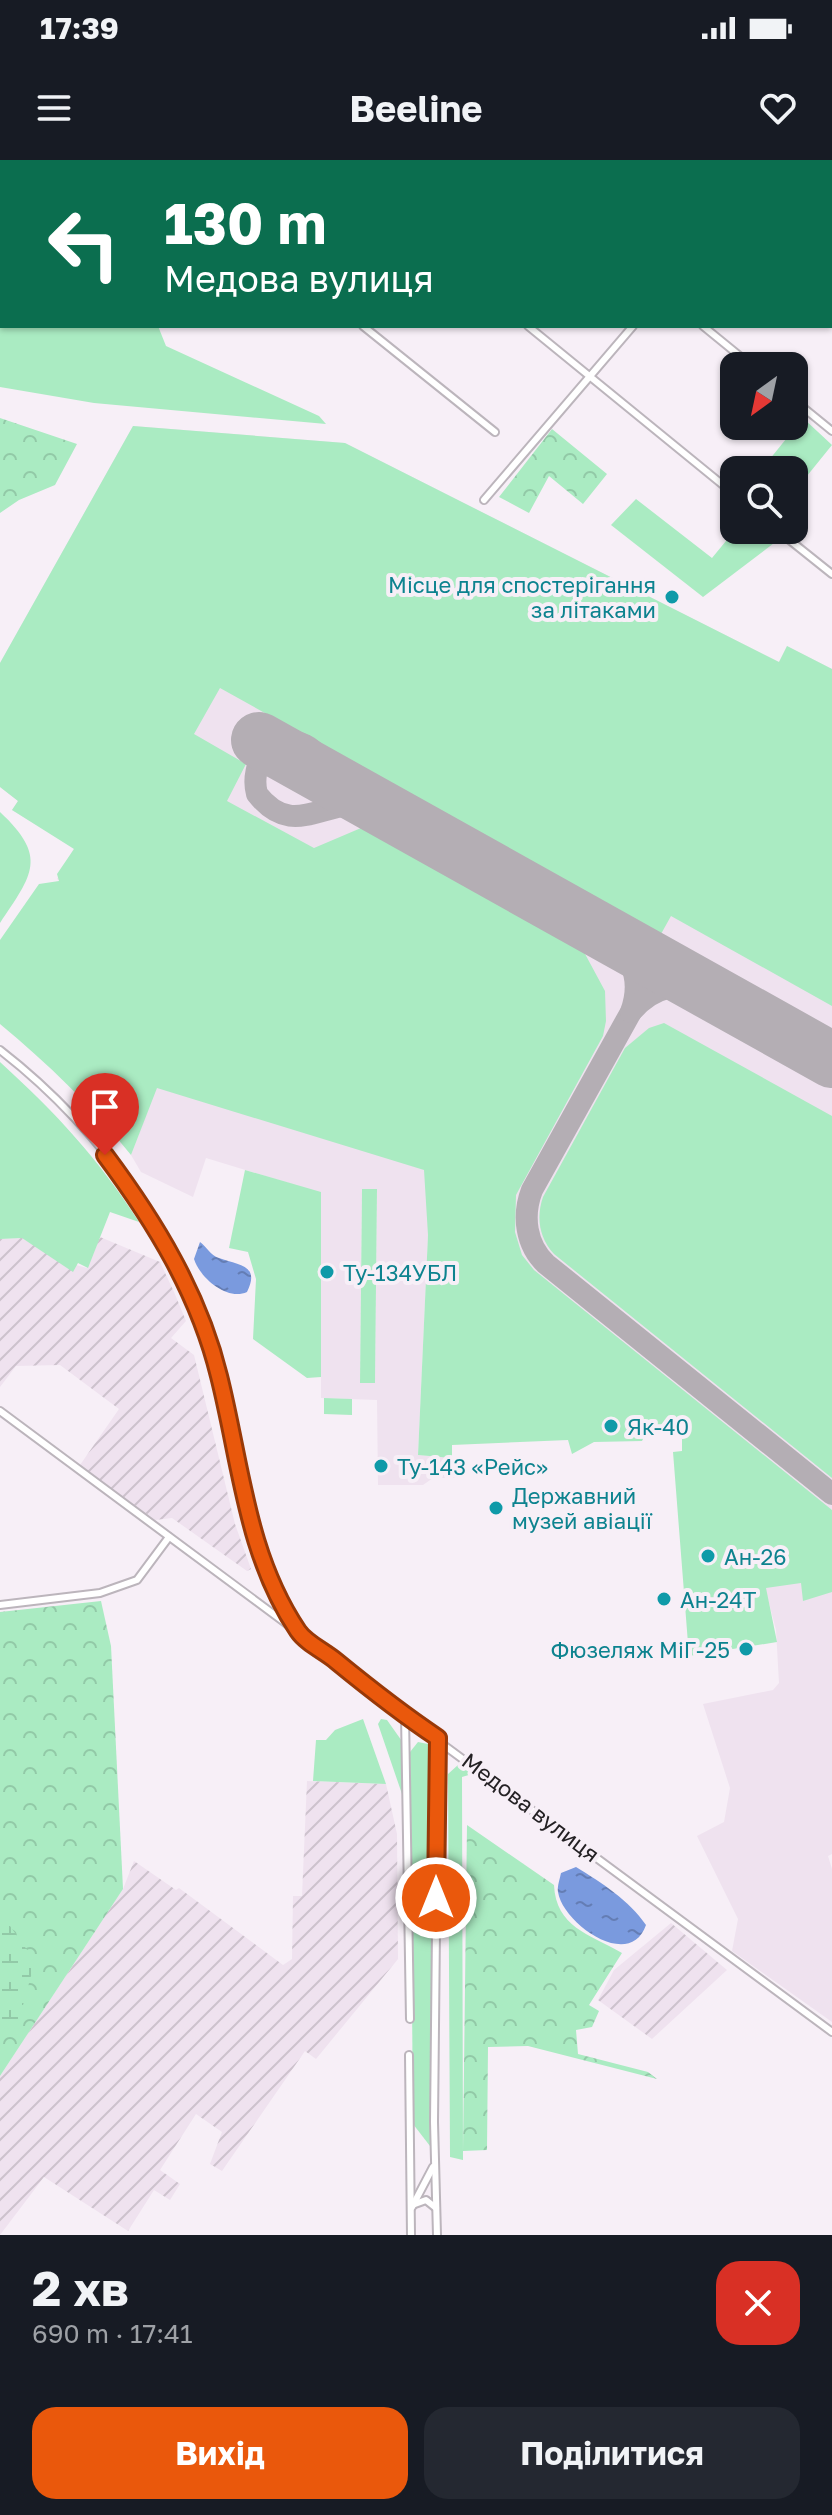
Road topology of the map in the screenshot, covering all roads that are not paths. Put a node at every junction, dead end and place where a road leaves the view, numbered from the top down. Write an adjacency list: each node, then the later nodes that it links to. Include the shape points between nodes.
1 (365, 328): 9 (street)
2 (530, 328): 6 (street)
3 (631, 328): 6 (street)
4 (705, 328): 5 (street)
5 (735, 352)
6 (591, 377): 10 (street); 11 (street)
7 (808, 411): 8 (street)
8 (832, 431)
9 (495, 432)
10 (720, 483)
11 (484, 500)
12 (794, 544): 13 (street)
13 (832, 574)
14 (0, 1050): 18 (street, via 105,1155 184,1279 219,1375 260,1553)
15 (0, 1411): 16 (street, Медова вулиця)
16 (169, 1537): 17 (street, via 137,1580 100,1593); 18 (street, Медова вулиця)
17 (0, 1605)
18 (300, 1634): 19 (street, Медова вулиця)
19 (405, 1715): 20 (street, Медова вулиця); 21 (street)
20 (438, 1738): 22 (street, Медова вулиця); 24 (street)
21 (410, 2019)
22 (832, 2032)
23 (409, 2055): 26 (street)
24 (435, 2164): 25 (street); 26 (street)
25 (436, 2209): 26 (street, via 421,2200); 28 (street)
26 (410, 2210): 27 (street)
27 (411, 2235)
28 (437, 2235)

